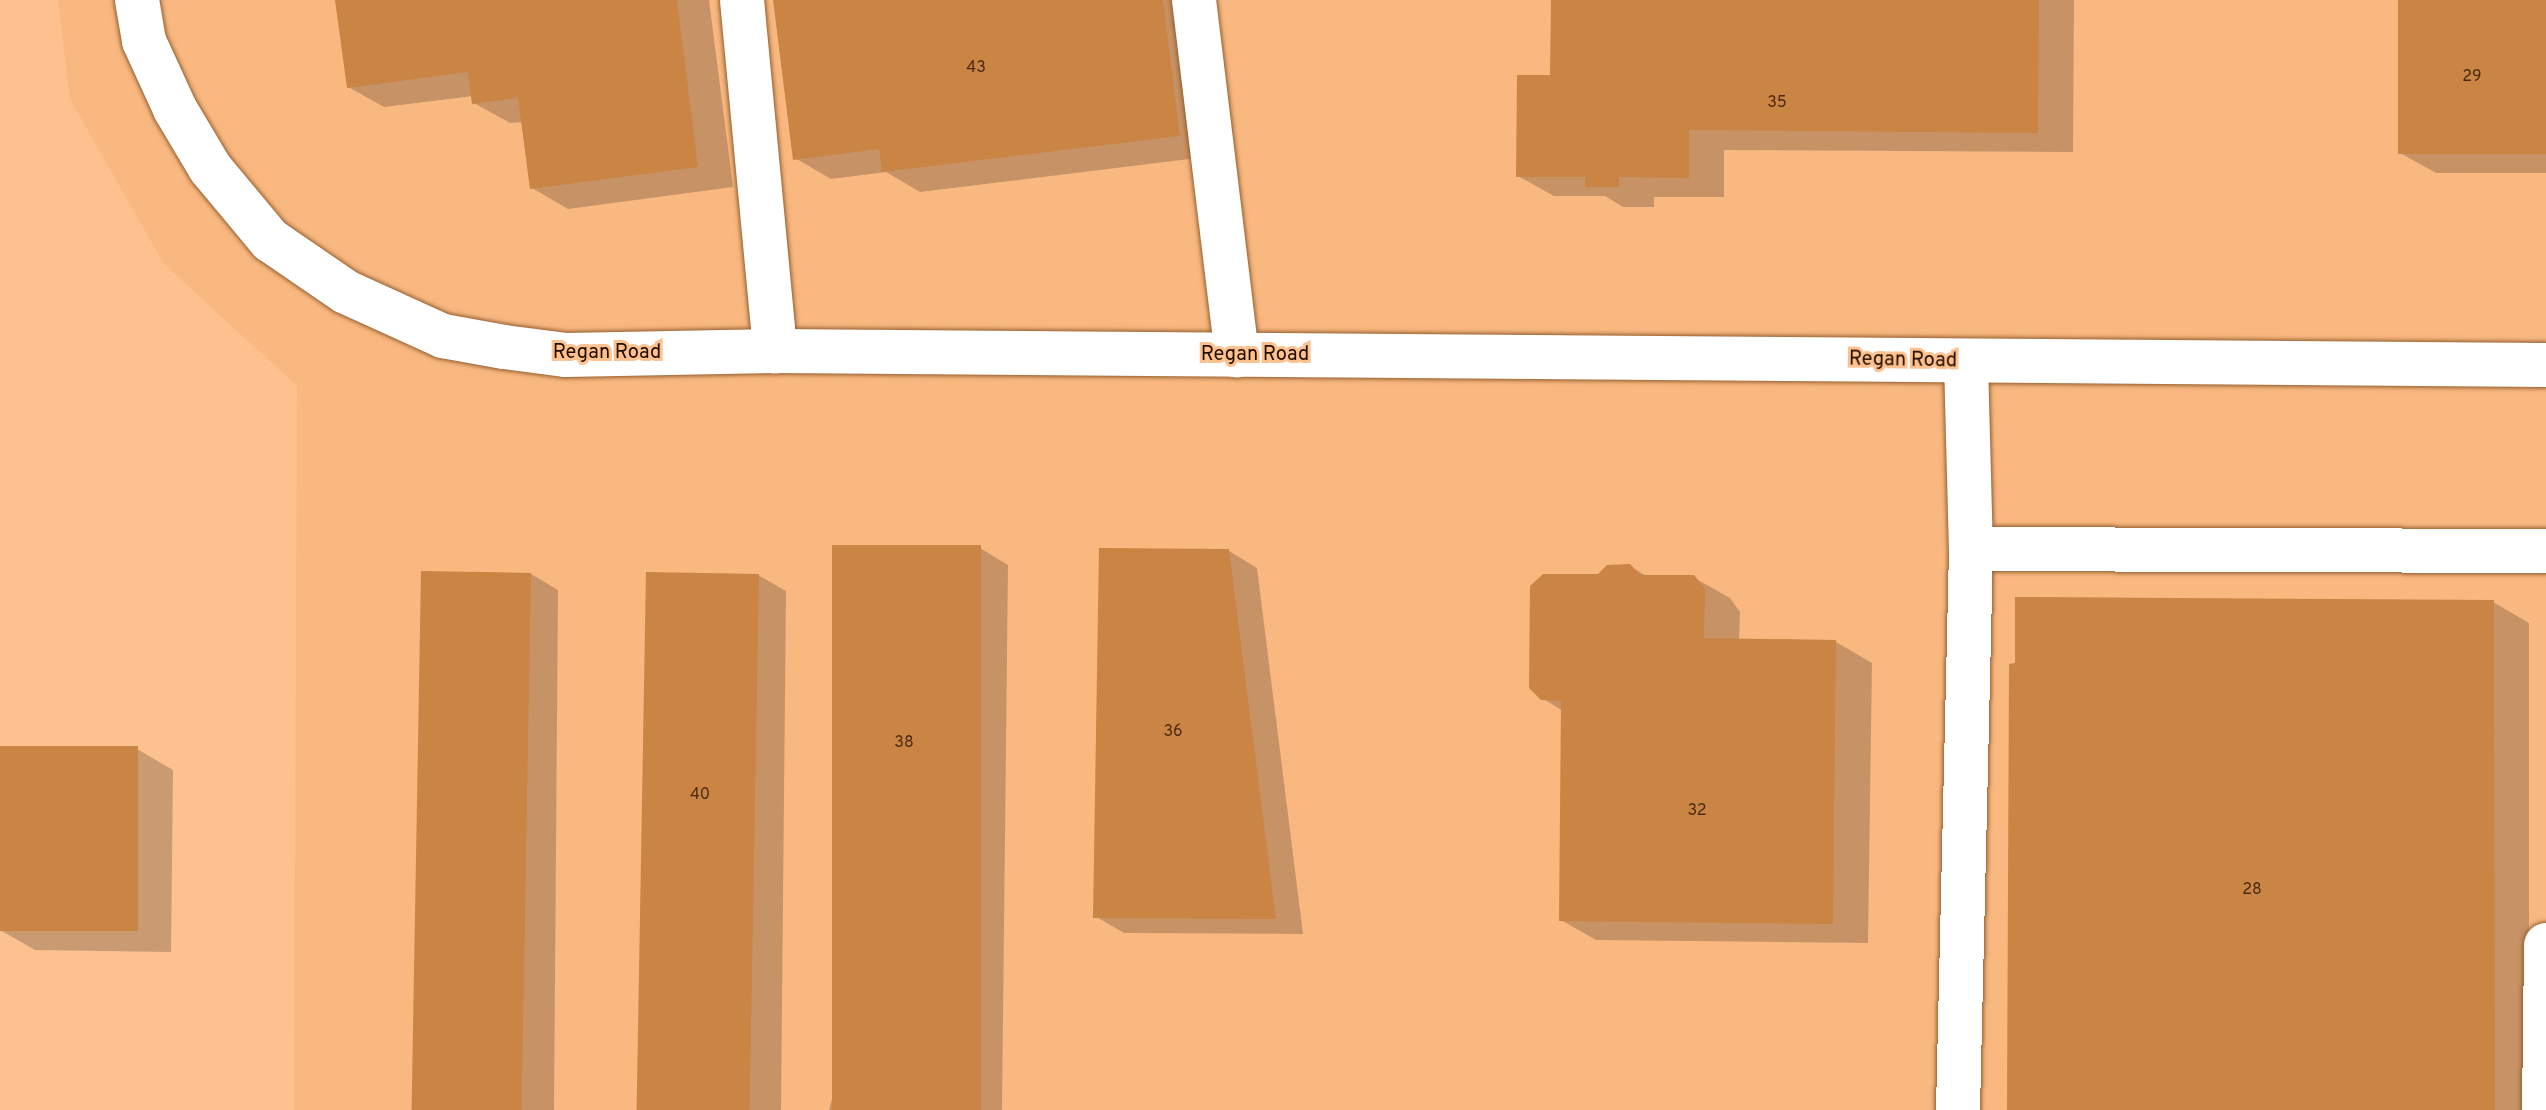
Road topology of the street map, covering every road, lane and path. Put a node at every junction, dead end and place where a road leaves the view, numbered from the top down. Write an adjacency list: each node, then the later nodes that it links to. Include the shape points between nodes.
1 (137, 0): 4 (street, Regan Road, via 144,41 210,168 270,240 346,292 443,336 504,347 566,355)
2 (742, 0): 4 (street)
3 (1194, 0): 5 (street)
4 (775, 351): 5 (street, Regan Road)
5 (1237, 355): 6 (street, Regan Road)
6 (1966, 362): 7 (street, Regan Road); 8 (street)
7 (2546, 365)
8 (1971, 549): 9 (street); 11 (street)
9 (2546, 551)
10 (2546, 945): 12 (street)
11 (1958, 1110)
12 (2544, 1110)

